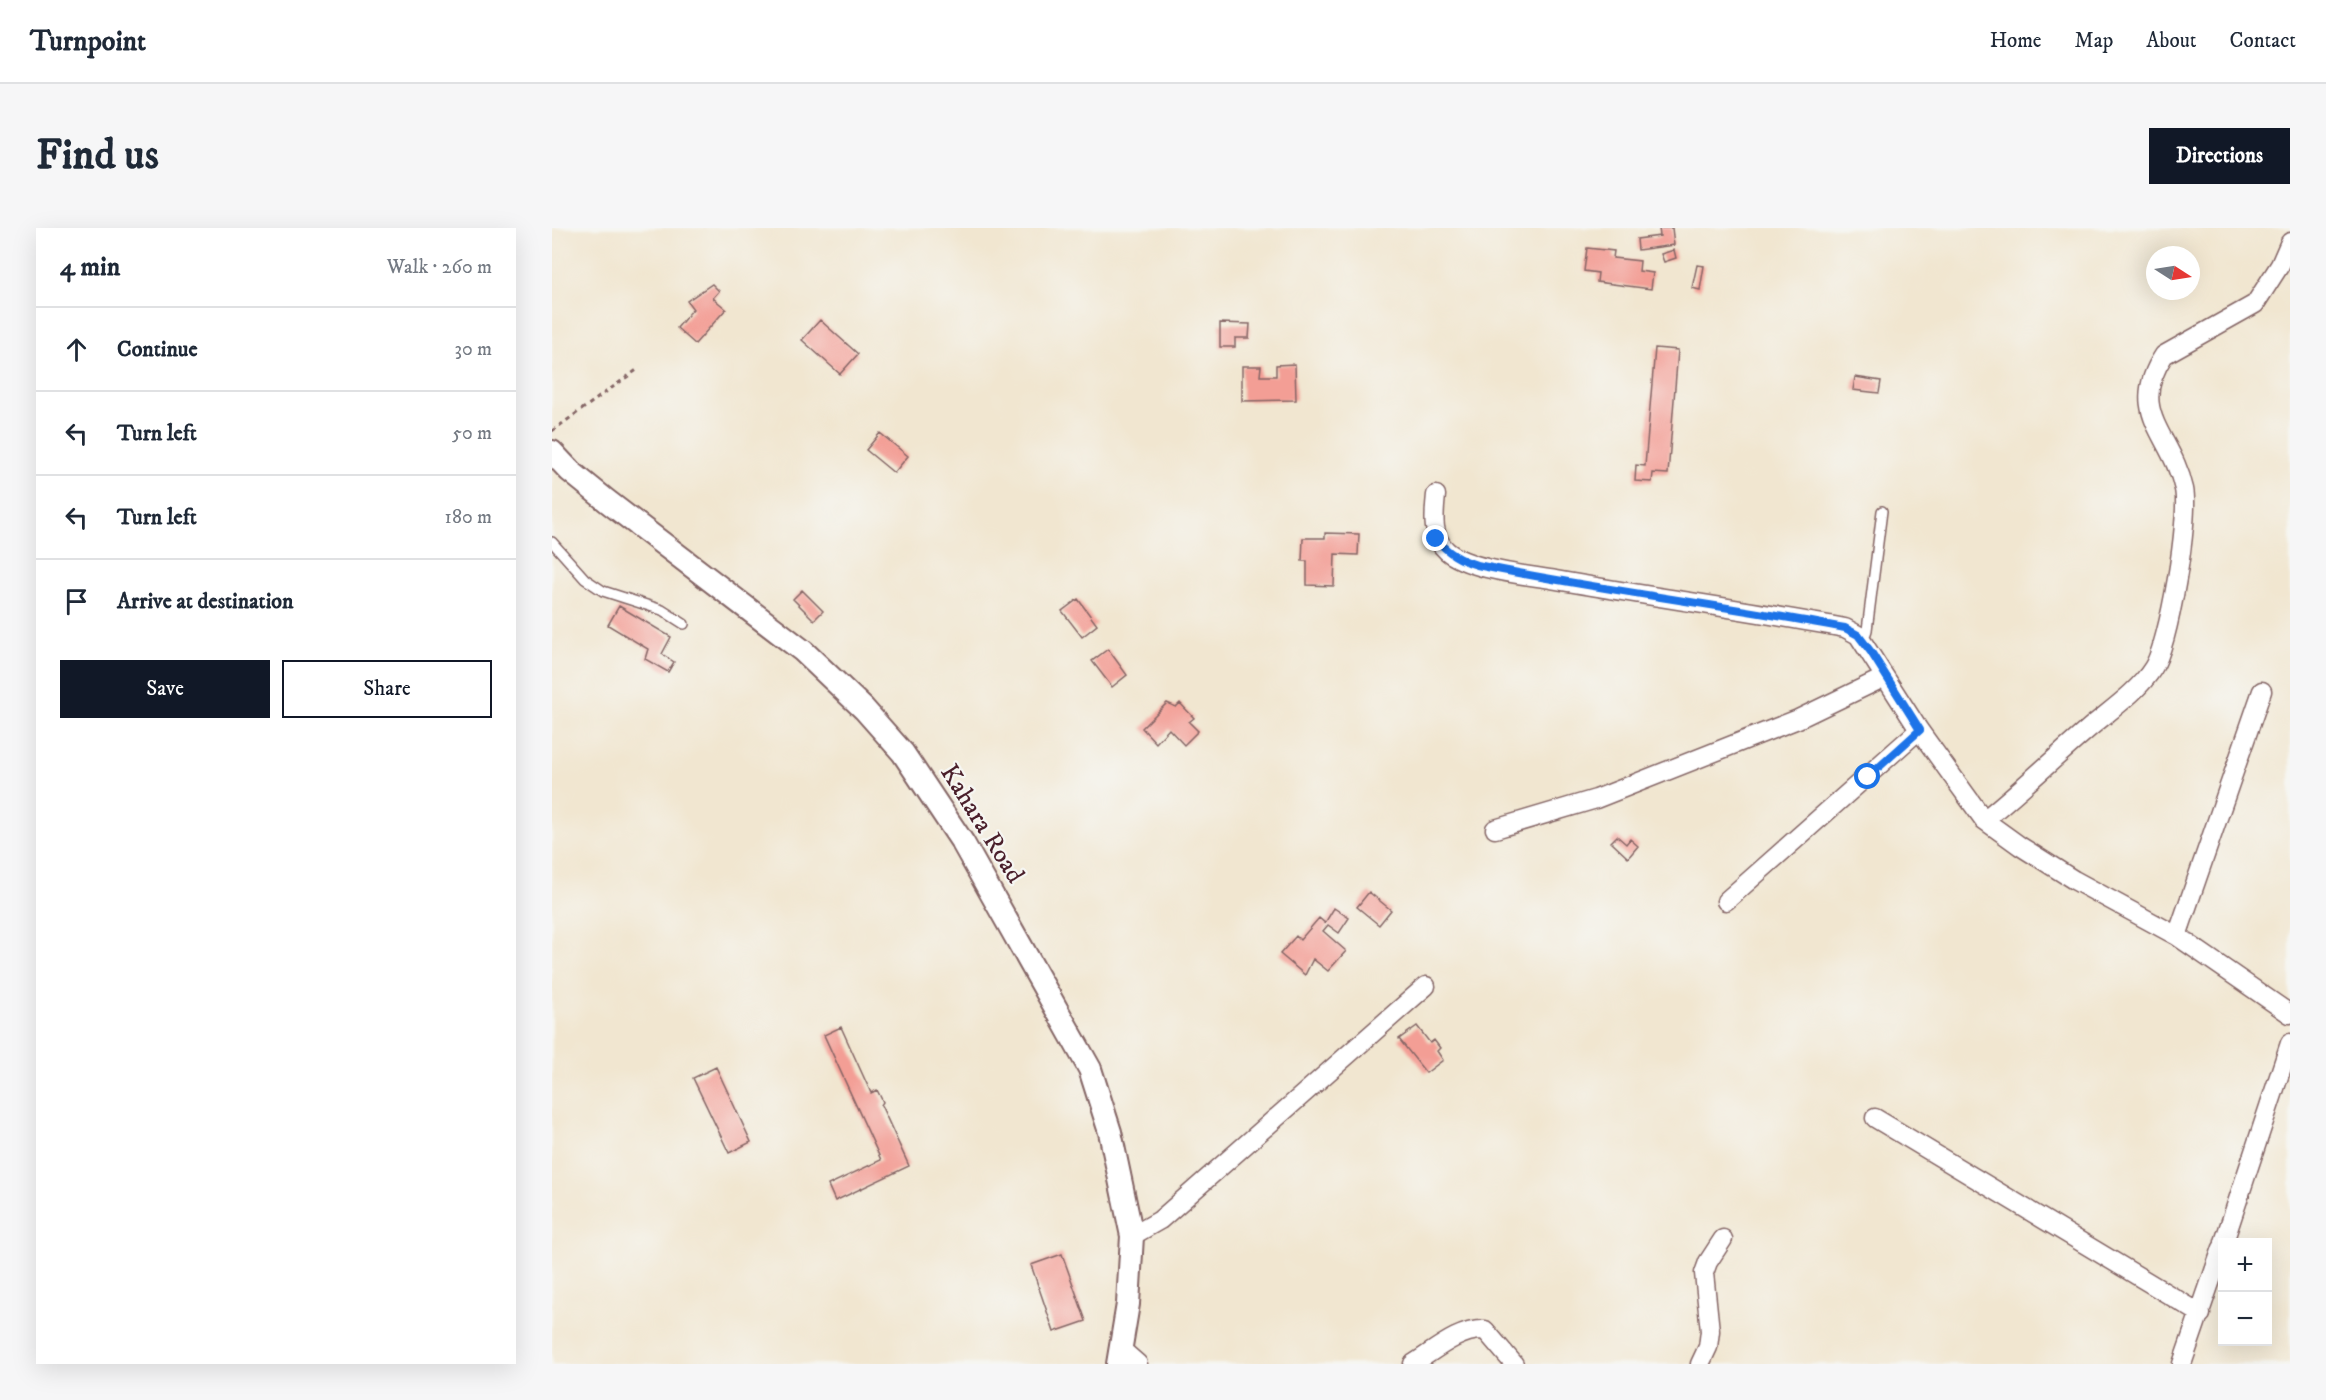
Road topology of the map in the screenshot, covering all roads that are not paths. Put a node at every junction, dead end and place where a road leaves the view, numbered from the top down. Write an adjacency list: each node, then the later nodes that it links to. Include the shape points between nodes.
1 (2290, 242): 11 (street, via 2255,304 2164,355 2156,368 2148,404 2151,417 2175,459 2184,491 2184,521 2170,608 2154,666 2128,694)
2 (552, 452): 19 (street, Kahara Road, via 607,501 803,651 903,753 963,843 1090,1069 1110,1132)
3 (1436, 495): 7 (street, via 1436,539 1463,561 1845,628)
4 (1882, 511): 7 (lane)
5 (552, 542): 6 (lane, via 585,579 603,591 662,610)
6 (684, 624)
7 (1863, 642): 8 (street)
8 (1885, 677): 10 (street); 12 (street, via 1798,719 1596,799)
9 (2262, 691): 14 (street)
10 (1920, 730): 11 (street); 13 (street)
11 (1984, 820): 14 (street, via 2074,880)
12 (1495, 829)
13 (1726, 901)
14 (2177, 936): 16 (street)
15 (1426, 986): 19 (street, via 1160,1220)
16 (2290, 1014)
17 (2290, 1043): 20 (street)
18 (1875, 1118): 23 (street)
19 (1132, 1236): 24 (street, Kahara Road)
20 (2225, 1238)
21 (1723, 1239): 27 (street, via 1704,1273 1710,1331)
22 (2218, 1263): 23 (street)
23 (2201, 1314): 28 (street)
24 (1126, 1359)
25 (1413, 1364): 26 (street, via 1476,1329 1485,1330)
26 (1514, 1364)
27 (1700, 1364)
28 (2182, 1364)

